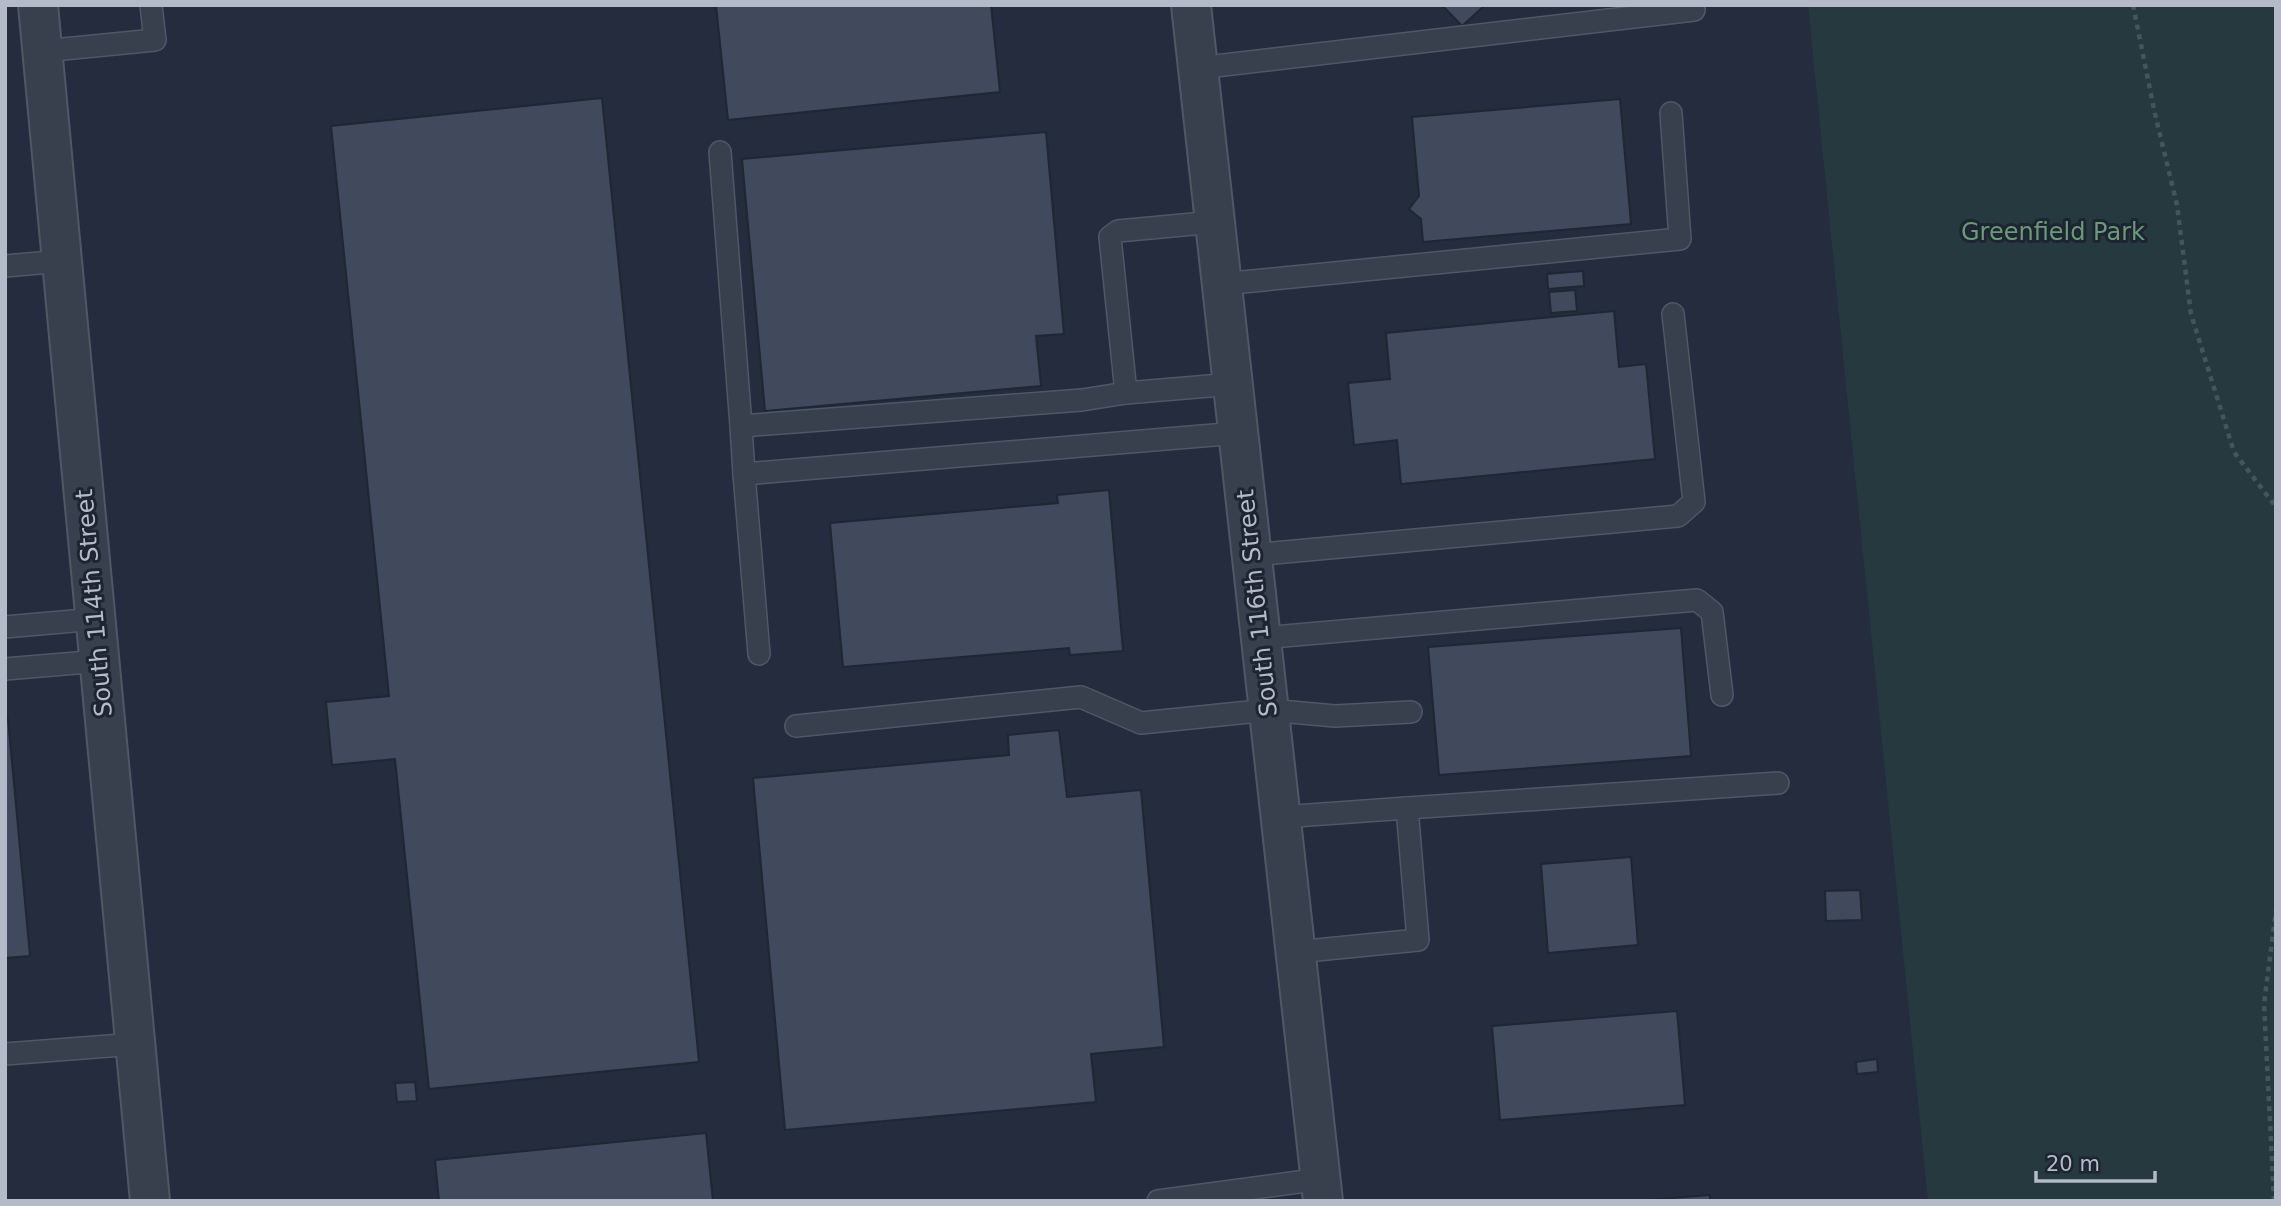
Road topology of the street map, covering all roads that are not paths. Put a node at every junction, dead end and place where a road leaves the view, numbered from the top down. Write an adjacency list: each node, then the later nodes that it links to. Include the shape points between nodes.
1 (38, 5): 5 (street, South 114th Street)
2 (152, 5): 5 (lane, via 155,40)
3 (1191, 5): 6 (street, South 116th Street)
4 (1694, 10): 6 (lane)
5 (43, 51): 10 (street, South 114th Street)
6 (1198, 68): 9 (street, South 116th Street)
7 (1671, 113): 12 (lane, via 1680,239)
8 (720, 152): 16 (lane)
9 (1215, 222): 12 (street, South 116th Street); 15 (lane, via 1118,231 1110,237)
10 (62, 261): 11 (lane); 20 (street, South 114th Street)
11 (5, 266)
12 (1222, 284): 14 (street, South 116th Street)
13 (1673, 314): 19 (lane, via 1694,502 1678,516)
14 (1233, 384): 15 (lane); 17 (street, South 116th Street)
15 (1126, 393): 16 (lane)
16 (741, 426): 18 (lane)
17 (1238, 433): 18 (lane); 19 (street, South 116th Street)
18 (744, 474): 23 (lane)
19 (1252, 555): 22 (street, South 116th Street)
20 (96, 619): 21 (lane); 24 (street, South 114th Street)
21 (5, 627)
22 (1261, 638): 26 (lane, via 1697,600 1712,612); 27 (street, South 116th Street)
23 (759, 654)
24 (100, 661): 25 (lane); 34 (street, South 114th Street)
25 (5, 669)
26 (1722, 695)
27 (1269, 710): 28 (lane, via 1335,716); 29 (lane, via 1142,723 1081,697); 32 (street, South 116th Street)
28 (1411, 712)
29 (796, 726)
30 (1779, 783): 31 (lane)
31 (1407, 808): 32 (lane); 33 (lane, via 1418,940)
32 (1281, 817): 33 (street, South 116th Street)
33 (1296, 953): 36 (street, South 116th Street)
34 (135, 1044): 35 (lane); 37 (street, South 114th Street)
35 (5, 1055)
36 (1322, 1190): 38 (lane)
37 (149, 1201)
38 (1158, 1201)

